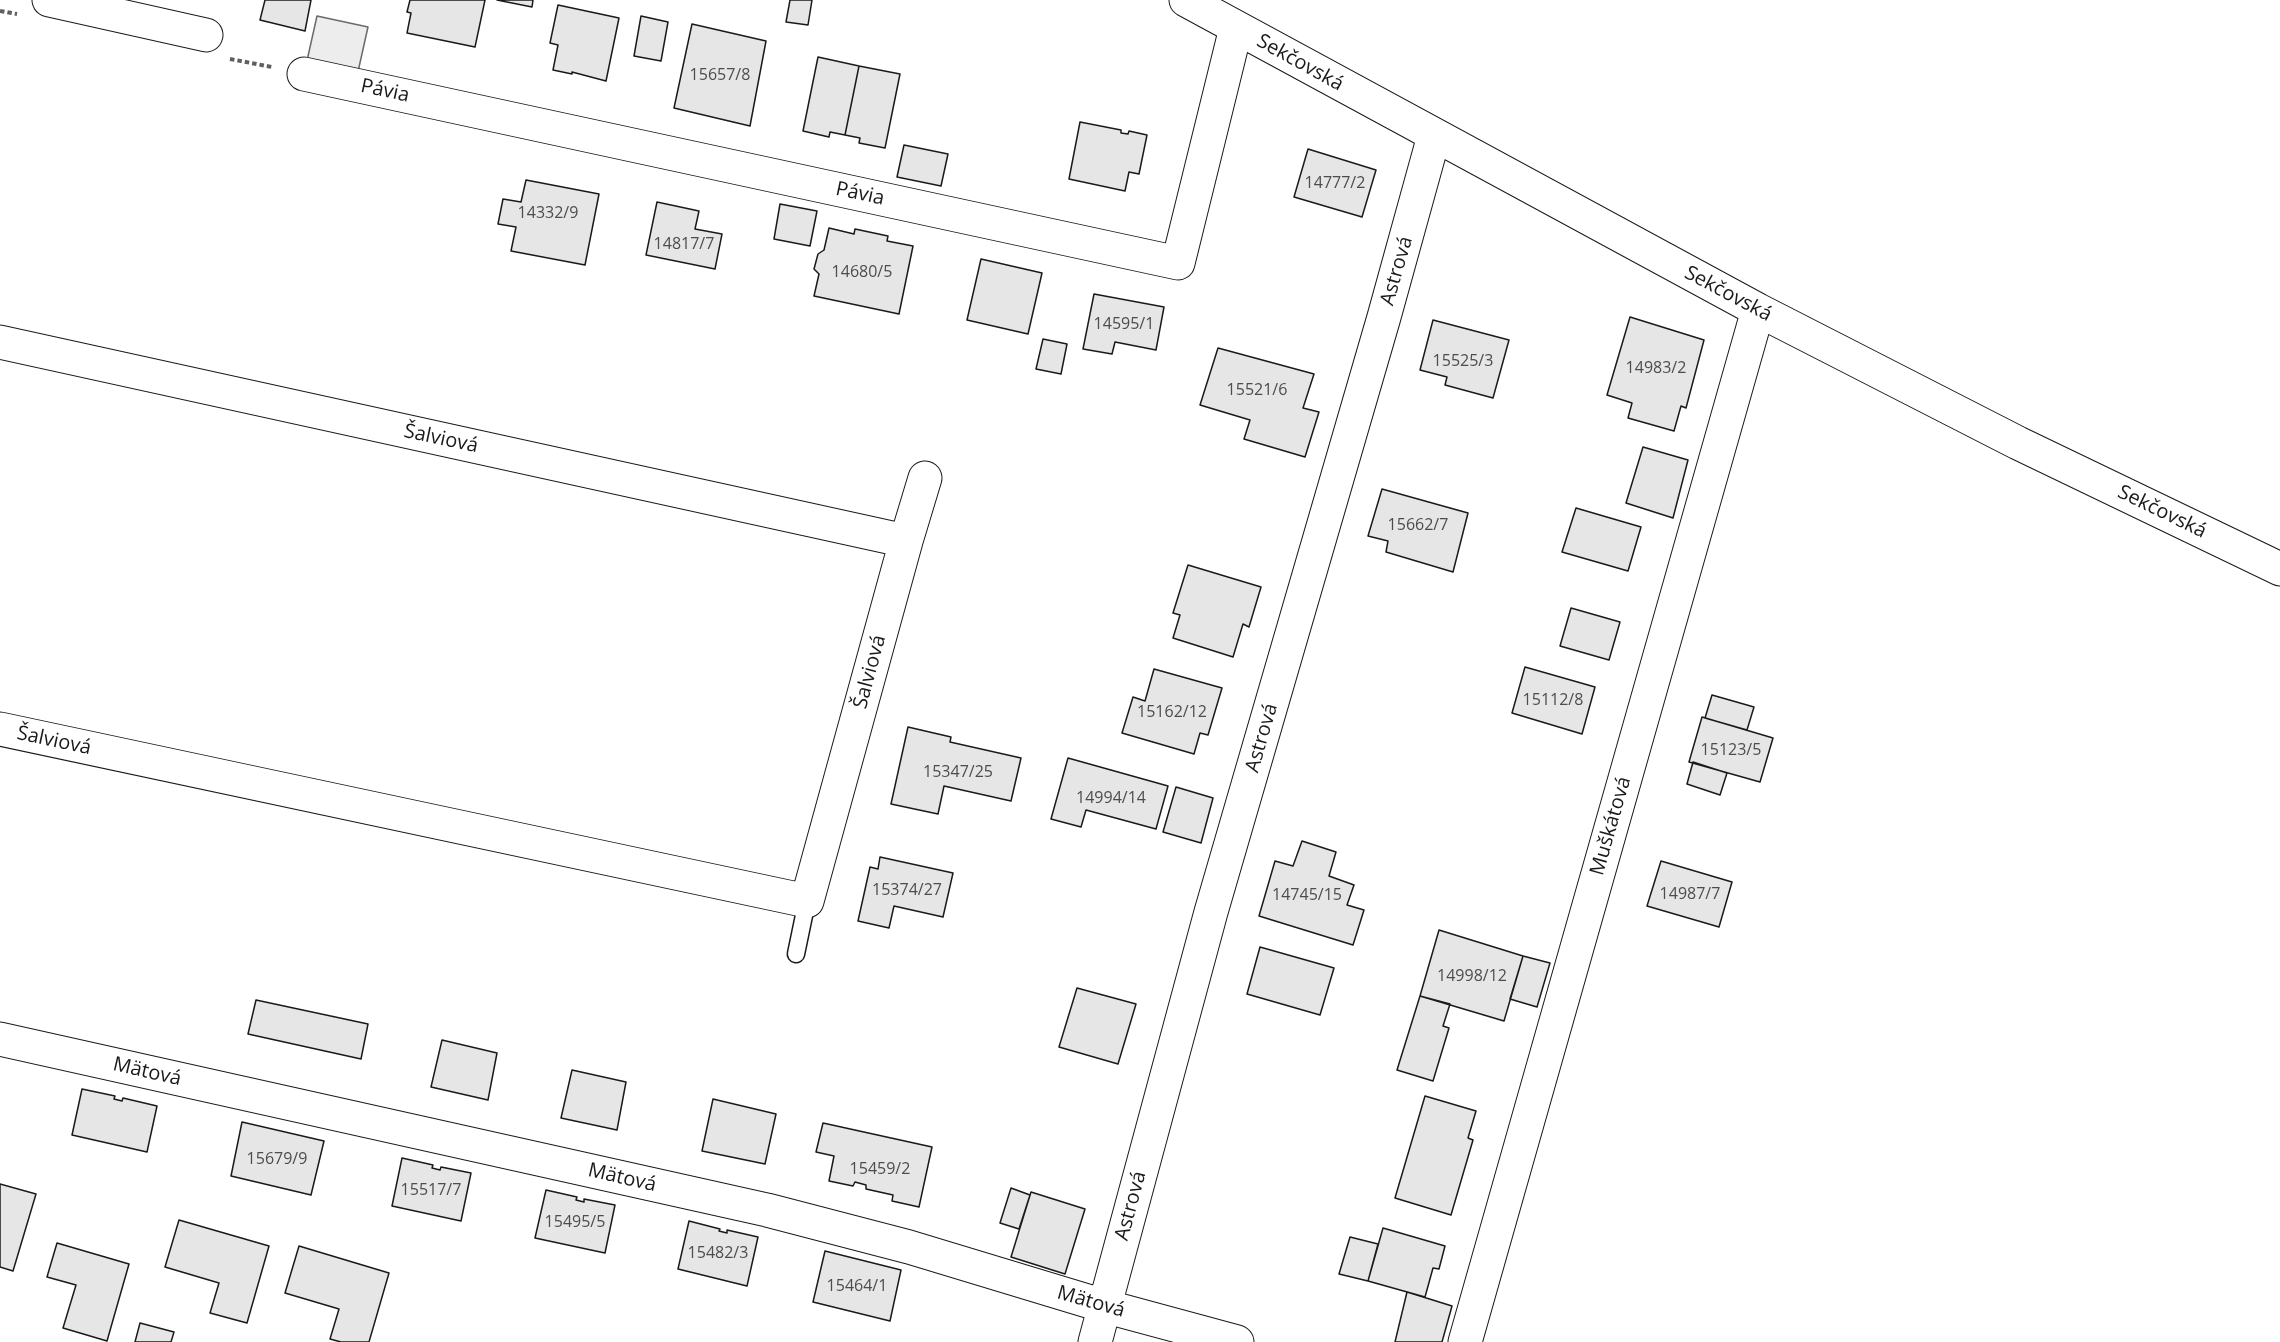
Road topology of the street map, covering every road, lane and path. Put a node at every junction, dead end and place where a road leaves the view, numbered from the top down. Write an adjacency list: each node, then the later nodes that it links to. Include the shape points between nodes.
1 (49, 0): 4 (street)
2 (1186, 0): 3 (street, Sekčovská)
3 (1236, 28): 5 (street, Pávia, via 1178,262); 6 (street, Sekčovská)
4 (206, 35)
5 (304, 74)
6 (1434, 136): 7 (street, Sekčovská); 16 (street, Astrová, via 1211,912)
7 (1758, 310): 11 (street, Sekčovská); 19 (street, Muškátová)
8 (0, 342): 10 (street, Šalviová)
9 (925, 478): 10 (street)
10 (906, 542): 13 (street, Šalviová)
11 (2280, 569)
12 (0, 729): 13 (street, Šalviová)
13 (807, 901): 14 (lane)
14 (796, 954)
15 (0, 1039): 16 (street, Mätová, via 767,1210 909,1247)
16 (1104, 1306): 17 (street, Astrová); 18 (street, Mätová)
17 (1095, 1342)
18 (1237, 1342)
19 (1465, 1342)

